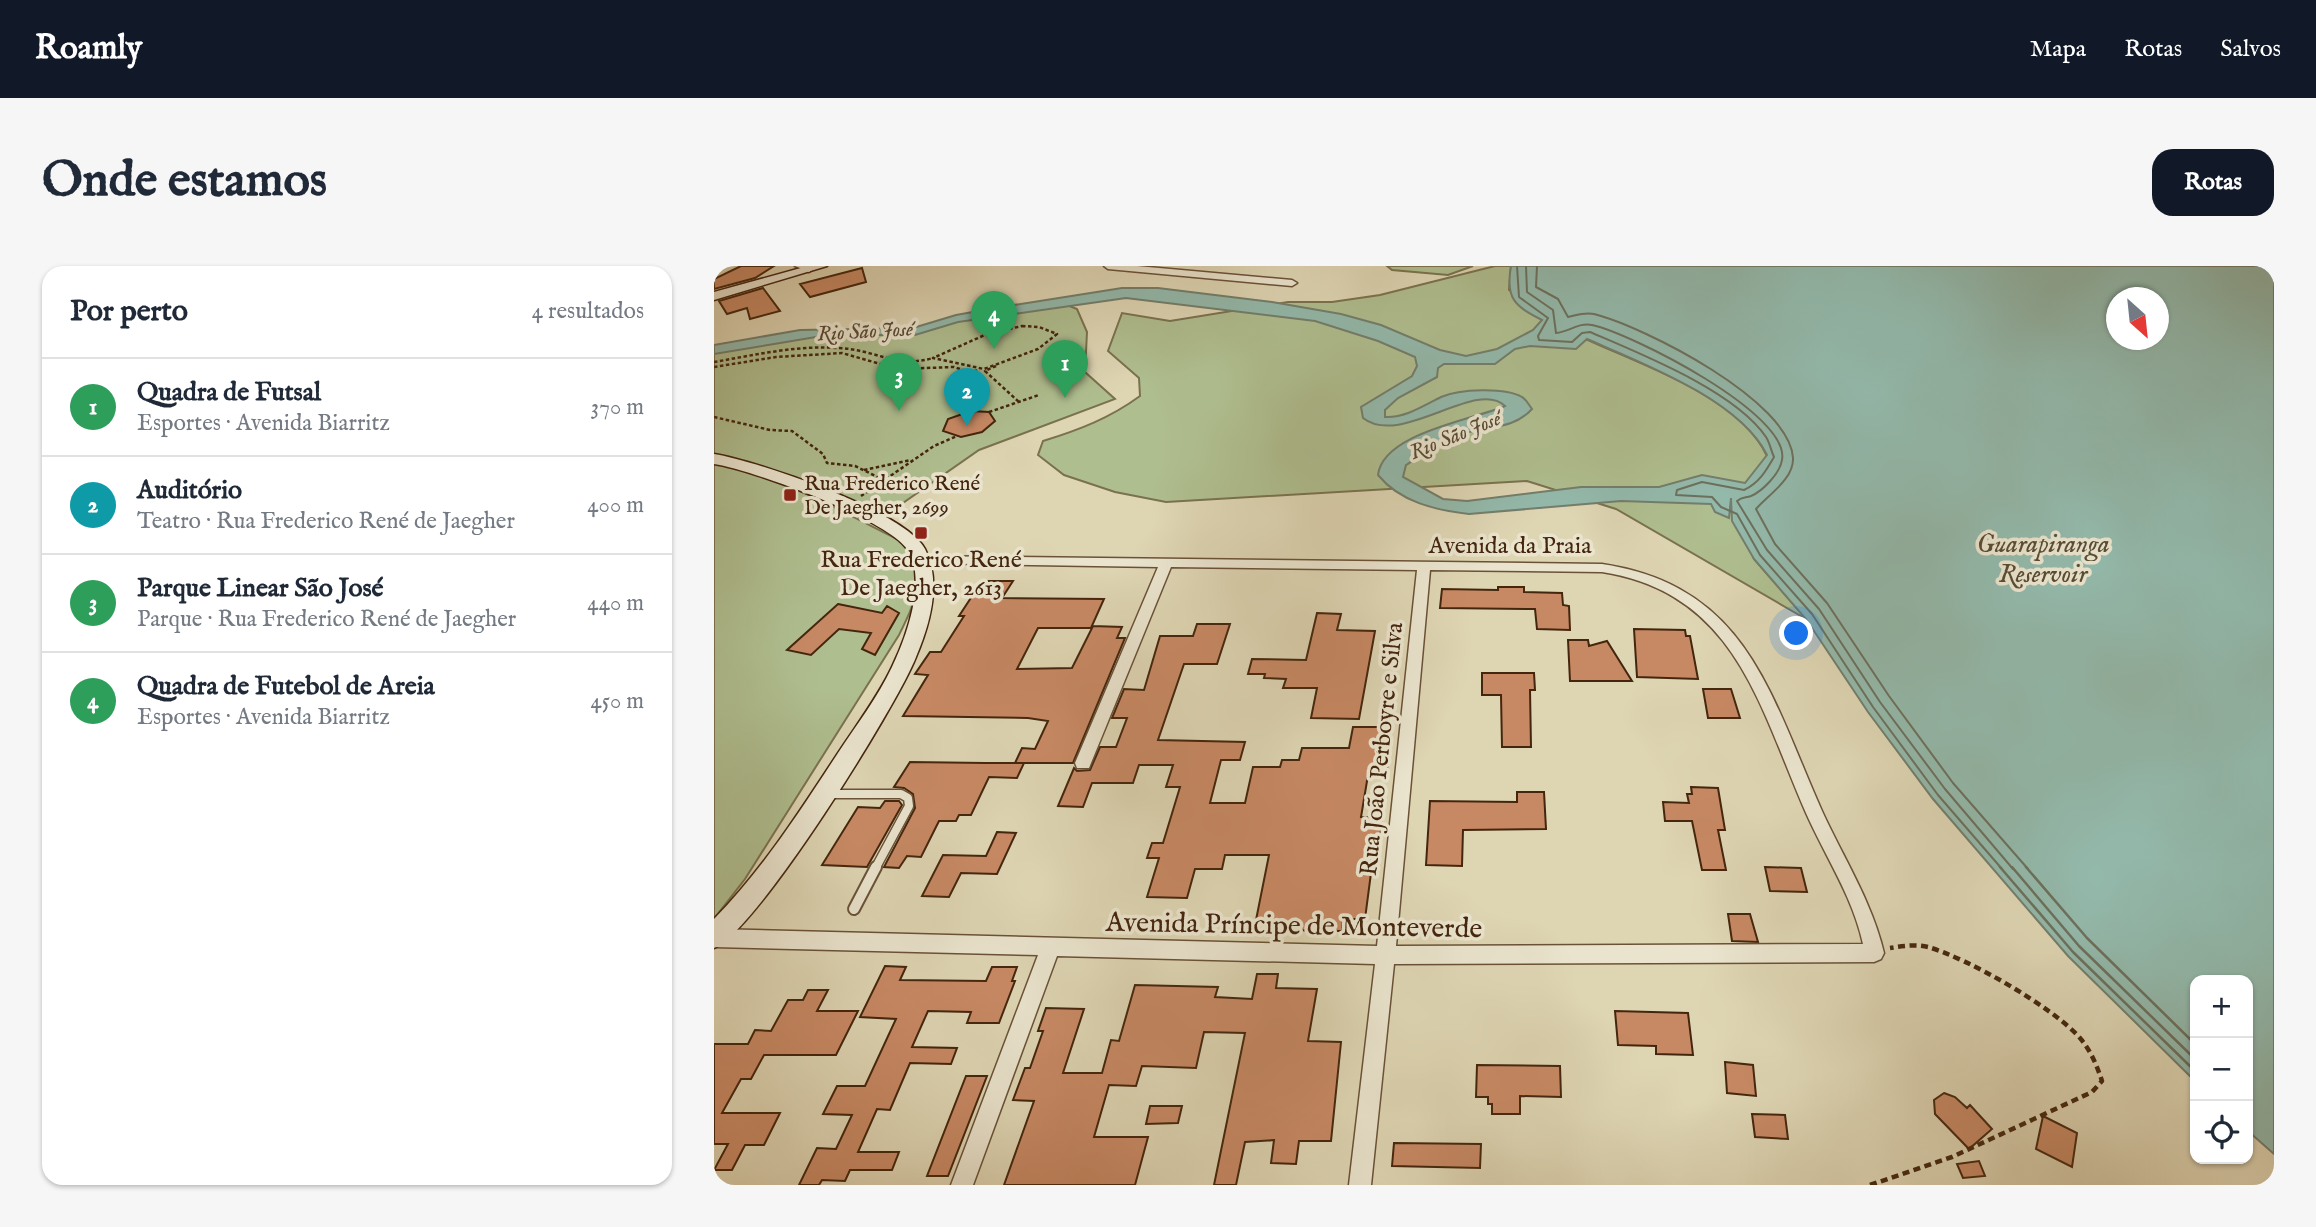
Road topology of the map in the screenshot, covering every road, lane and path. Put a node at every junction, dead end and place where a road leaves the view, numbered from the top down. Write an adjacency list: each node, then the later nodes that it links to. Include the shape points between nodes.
1 (1108, 266): 3 (street)
2 (810, 267): 4 (main road)
3 (1292, 283)
4 (714, 296)
5 (933, 359): 5 (path, via 984,369 1038,349 1057,334 1047,328 1010,328 976,337); 6 (path, via 900,363 854,349 828,348)
6 (714, 362)
7 (714, 368): 8 (path, via 776,357 842,353)
8 (893, 368): 9 (path); 9 (path, via 888,389 894,392 905,386)
9 (915, 369): 11 (path, via 954,366 969,372 1006,361 985,371)
10 (1039, 395): 11 (path)
11 (1019, 402): 12 (path)
12 (989, 412)
13 (714, 417): 17 (path, via 792,431 823,454 827,463)
14 (957, 436): 16 (path)
15 (714, 459): 19 (main road, via 760,470)
16 (913, 460): 17 (path); 18 (path)
17 (863, 470): 18 (path)
18 (884, 480): 19 (path)
19 (845, 506): 20 (main road, via 907,537)
20 (921, 560): 21 (street, Avenida da Praia); 24 (main road, via 923,602 906,659)
21 (1166, 564): 22 (street, Avenida da Praia); 23 (street)
22 (1424, 567): 28 (street, Avenida da Praia, via 1612,569 1669,589 1710,615 1755,681 1854,893); 29 (street, Rua João Perboyre e Silva)
23 (1083, 763)
24 (823, 794): 25 (lane, via 901,794 908,798); 26 (main road, via 758,890)
25 (854, 909)
26 (714, 937): 27 (street, Avenida Príncipe de Monteverde)
27 (1049, 948): 29 (street, Avenida Príncipe de Monteverde); 30 (street)
28 (1874, 953): 29 (street, Avenida Príncipe de Monteverde); 32 (path, via 1911,945 1928,947 1972,968 2060,1021 2087,1047 2102,1081 2092,1092 1982,1144)
29 (1384, 955): 31 (street, Rua João Perboyre e Silva)
30 (962, 1185)
31 (1360, 1185)
32 (1870, 1185)

